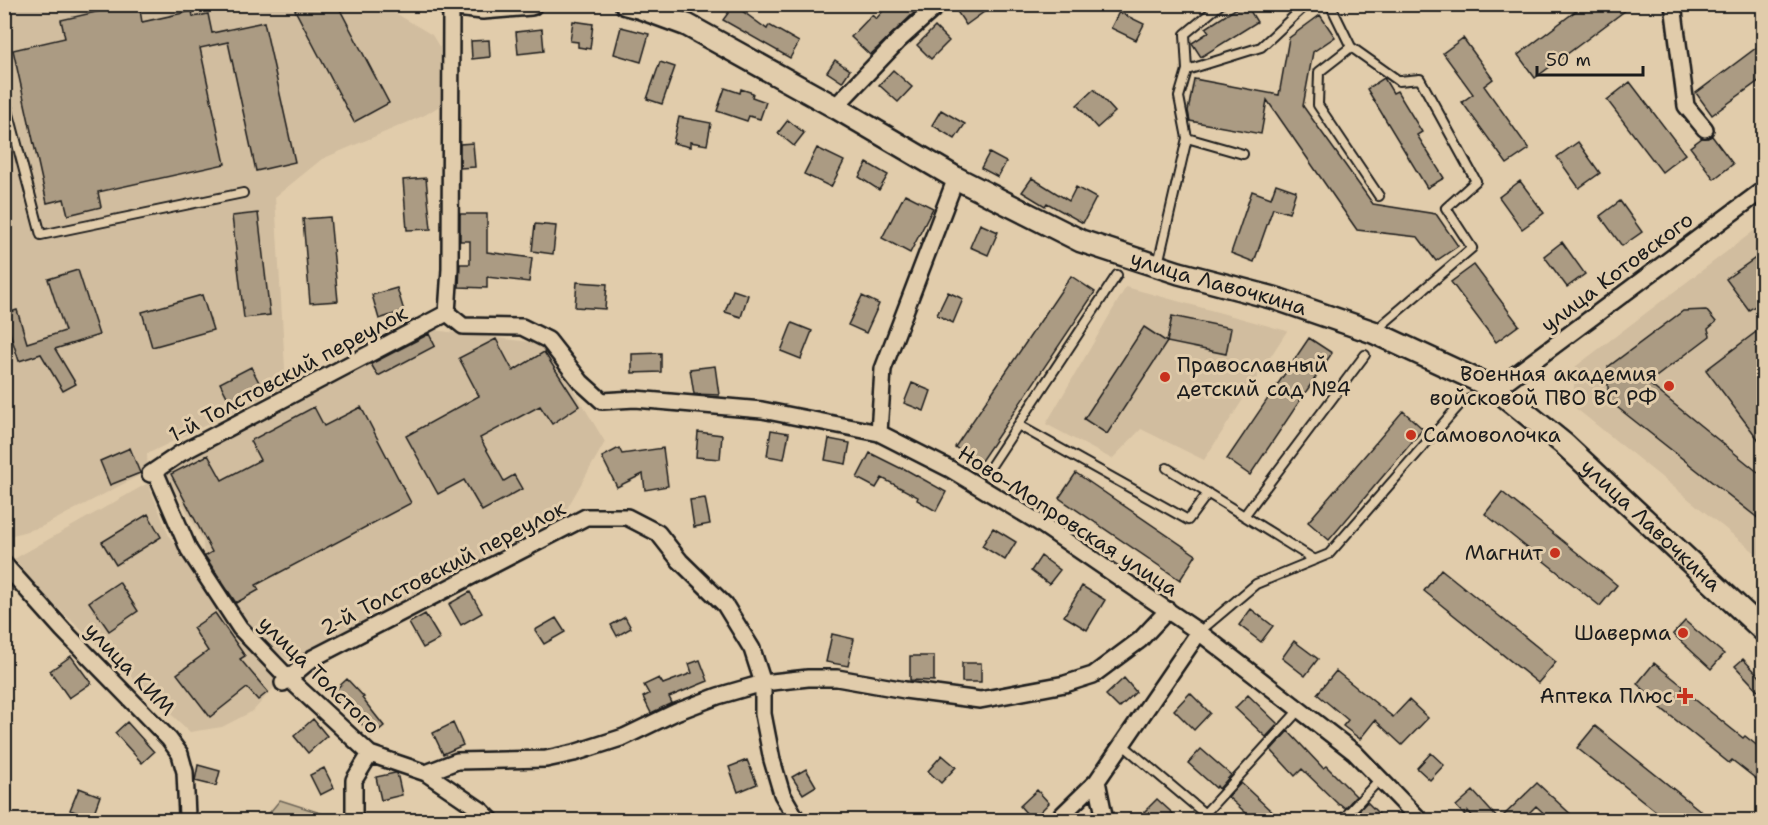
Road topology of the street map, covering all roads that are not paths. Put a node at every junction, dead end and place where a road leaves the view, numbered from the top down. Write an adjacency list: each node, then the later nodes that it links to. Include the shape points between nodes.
1 (531, 4): 8 (main road, via 483,8)
2 (626, 4): 12 (main road, улица Лавочкина, via 687,25)
3 (939, 4): 12 (street)
4 (1221, 4): 10 (lane, via 1185,34)
5 (1307, 4): 10 (lane, via 1261,47)
6 (1330, 4): 9 (lane)
7 (1673, 4): 13 (street, via 1686,106)
8 (449, 5): 22 (street)
9 (1351, 47): 19 (lane, via 1319,72 1318,105); 23 (lane, via 1399,81 1420,80 1476,181 1446,208 1472,248)
10 (1187, 70): 14 (lane, via 1179,97)
11 (4, 94): 18 (lane, via 41,235)
12 (835, 107): 16 (main road, улица Лавочкина)
13 (1705, 129)
14 (1187, 138): 15 (lane); 20 (lane)
15 (1243, 154)
16 (956, 178): 20 (main road, улица Лавочкина, via 1081,241); 27 (street, via 883,369)
17 (1764, 189): 25 (street, улица Котовского)
18 (243, 193)
19 (1379, 196)
20 (1158, 266): 23 (main road, улица Лавочкина, via 1274,298)
21 (1117, 274): 26 (lane)
22 (447, 313): 27 (street, Ново-Мопровская улица, via 463,326 522,327 548,340 602,402 635,399 762,410); 30 (street, 1-й Толстовский переулок, via 192,448)
23 (1374, 333): 25 (main road, улица Лавочкина)
24 (1365, 355): 32 (lane)
25 (1496, 389): 33 (lane, via 1462,402 1329,554); 36 (main road, улица Лавочкина, via 1564,444)
26 (1018, 425): 28 (lane); 31 (lane, via 1188,520)
27 (879, 433): 35 (street, Ново-Мопровская улица, via 951,469 1029,516)
28 (991, 466)
29 (1167, 468): 31 (lane)
30 (153, 473): 38 (street, улица Толстого, via 189,550 240,628)
31 (1208, 493): 32 (lane)
32 (1244, 516): 33 (lane)
33 (1315, 560): 37 (lane, via 1256,584)
34 (4, 564): 47 (street, улица КИМ, via 180,754 185,771)
35 (1168, 610): 37 (street, Ново-Мопровская улица); 39 (street, via 1140,639 1093,675 980,700 837,678)
36 (1764, 631)
37 (1199, 632): 40 (street, Ново-Мопровская улица); 41 (street)
38 (285, 681): 39 (street, 2-й Толстовский переулок, via 313,658 586,517 627,517 658,533 725,605 752,649); 42 (street, улица Толстого)
39 (763, 683): 43 (street, via 718,696 624,737 574,753 546,759 457,761); 50 (street, 2-й Толстовский переулок, via 763,714 772,760 782,794)
40 (1299, 710): 44 (street, Ново-Мопровская улица, via 1354,752); 46 (lane)
41 (1122, 744): 45 (street); 46 (lane)
42 (370, 755): 43 (street, улица Толстого); 48 (street, via 354,780)
43 (426, 773): 49 (street, улица Толстого)
44 (1380, 779): 55 (lane); 56 (street, Ново-Мопровская улица)
45 (1097, 780): 51 (street); 52 (street)
46 (1205, 814): 53 (lane); 54 (lane)
47 (185, 820)
48 (354, 820)
49 (491, 820)
50 (797, 820)
51 (1057, 820)
52 (1105, 820)
53 (1199, 820)
54 (1212, 820)
55 (1342, 820)
56 (1420, 820)

